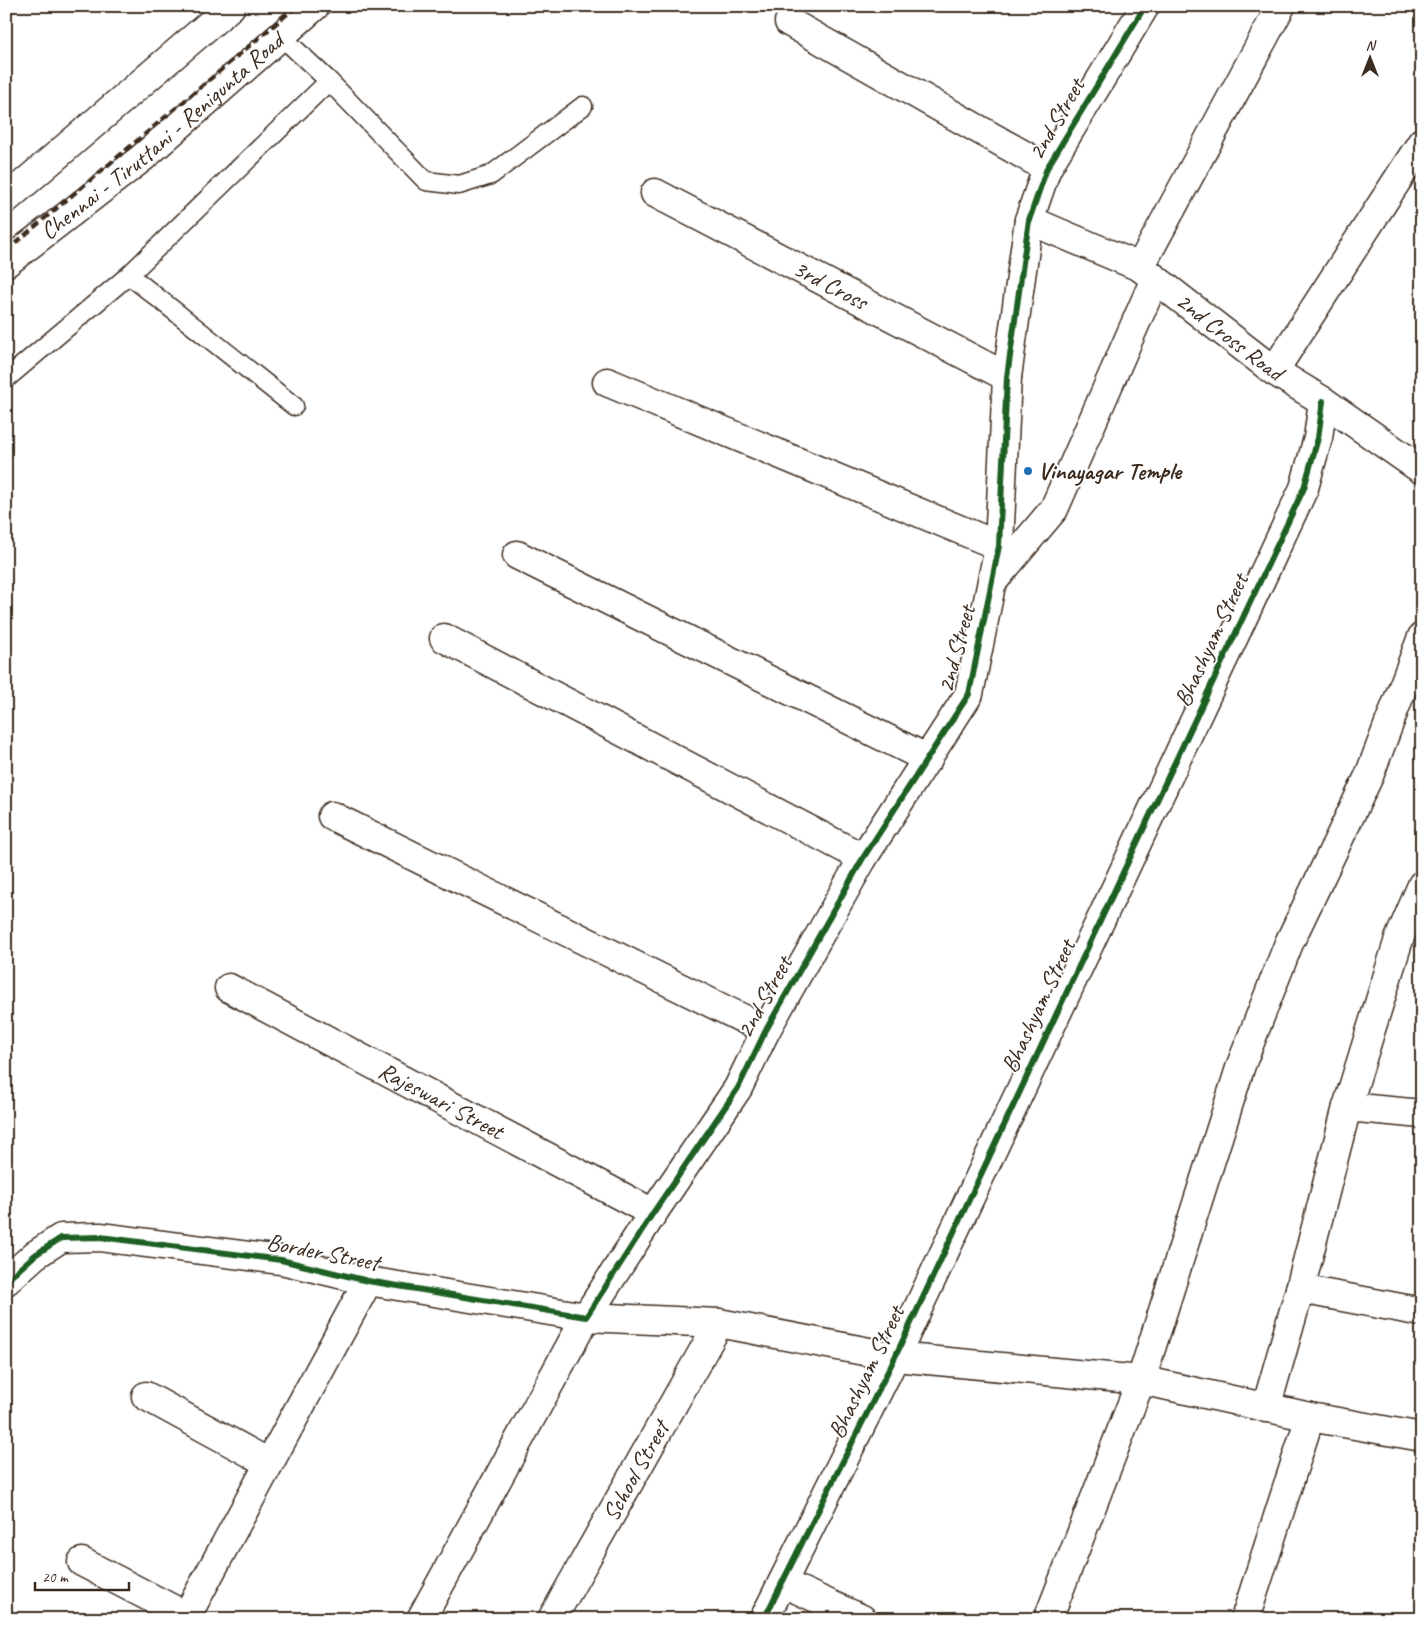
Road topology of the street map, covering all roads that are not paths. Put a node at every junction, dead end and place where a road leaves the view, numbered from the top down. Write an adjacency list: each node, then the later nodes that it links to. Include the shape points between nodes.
1 (231, 6): 12 (main road)
2 (315, 6): 6 (main road, Chennai - Tiruttani - Renigunta Road)
3 (1281, 6): 15 (main road)
4 (1141, 8): 10 (main road, 2nd Street)
5 (789, 22): 10 (main road)
6 (280, 36): 7 (lane); 14 (main road, Chennai - Tiruttani - Renigunta Road, via 142,158)
7 (329, 81): 8 (lane, via 426,181 459,185 491,175); 16 (lane)
8 (583, 106)
9 (1422, 142): 17 (main road)
10 (1046, 168): 13 (main road, 2nd Street)
11 (655, 193): 18 (main road, 3rd Cross)
12 (6, 199)
13 (1029, 220): 15 (main road, 2nd Cross Road); 18 (main road, 2nd Street)
14 (6, 263)
15 (1148, 273): 17 (main road, 2nd Cross Road); 26 (main road, via 1054,509)
16 (129, 275): 19 (lane); 22 (lane)
17 (1274, 371): 21 (main road, 2nd Cross Road)
18 (1006, 377): 24 (main road, 2nd Street)
19 (6, 378)
20 (607, 382): 24 (main road)
21 (1324, 401): 23 (main road, 2nd Cross Road); 44 (main road, Bhashyam Street, via 1304,488)
22 (294, 406)
23 (1422, 470)
24 (1000, 546): 26 (main road, 2nd Street)
25 (517, 555): 29 (main road)
26 (992, 583): 29 (main road, 2nd Street, via 969,694)
27 (1422, 637): 45 (main road, via 1369,776 1289,943 1242,1065)
28 (444, 638): 31 (main road)
29 (928, 759): 31 (main road, 2nd Street)
30 (332, 816): 34 (main road)
31 (863, 858): 34 (main road, 2nd Street)
32 (1421, 889): 35 (main road, via 1399,939)
33 (229, 988): 37 (main road, Rajeswari Street)
34 (766, 1030): 37 (main road, 2nd Street, via 738,1088)
35 (1347, 1107): 36 (main road); 40 (main road)
36 (1422, 1114)
37 (653, 1213): 42 (main road, 2nd Street)
38 (6, 1280): 39 (main road, Border Street, via 61,1238 100,1237 280,1260)
39 (368, 1281): 42 (main road, Border Street); 50 (main road)
40 (1300, 1289): 41 (main road); 47 (main road)
41 (1422, 1312)
42 (586, 1317): 43 (main road, Border Street); 54 (main road, 2nd Street)
43 (719, 1323): 44 (main road, Border Street); 55 (main road, School Street)
44 (895, 1357): 45 (main road, Border Street); 52 (main road, Bhashyam Street)
45 (1141, 1380): 47 (main road, Border Street); 58 (main road)
46 (146, 1396): 50 (main road)
47 (1266, 1408): 48 (main road, Border Street)
48 (1310, 1418): 49 (main road, Border Street); 59 (main road)
49 (1422, 1437)
50 (269, 1463): 53 (main road)
51 (82, 1562): 53 (main road)
52 (783, 1583): 56 (main road, Bhashyam Street); 57 (main road)
53 (186, 1618)
54 (421, 1619)
55 (552, 1619)
56 (764, 1619)
57 (862, 1619)
58 (1048, 1619)
59 (1246, 1619)

